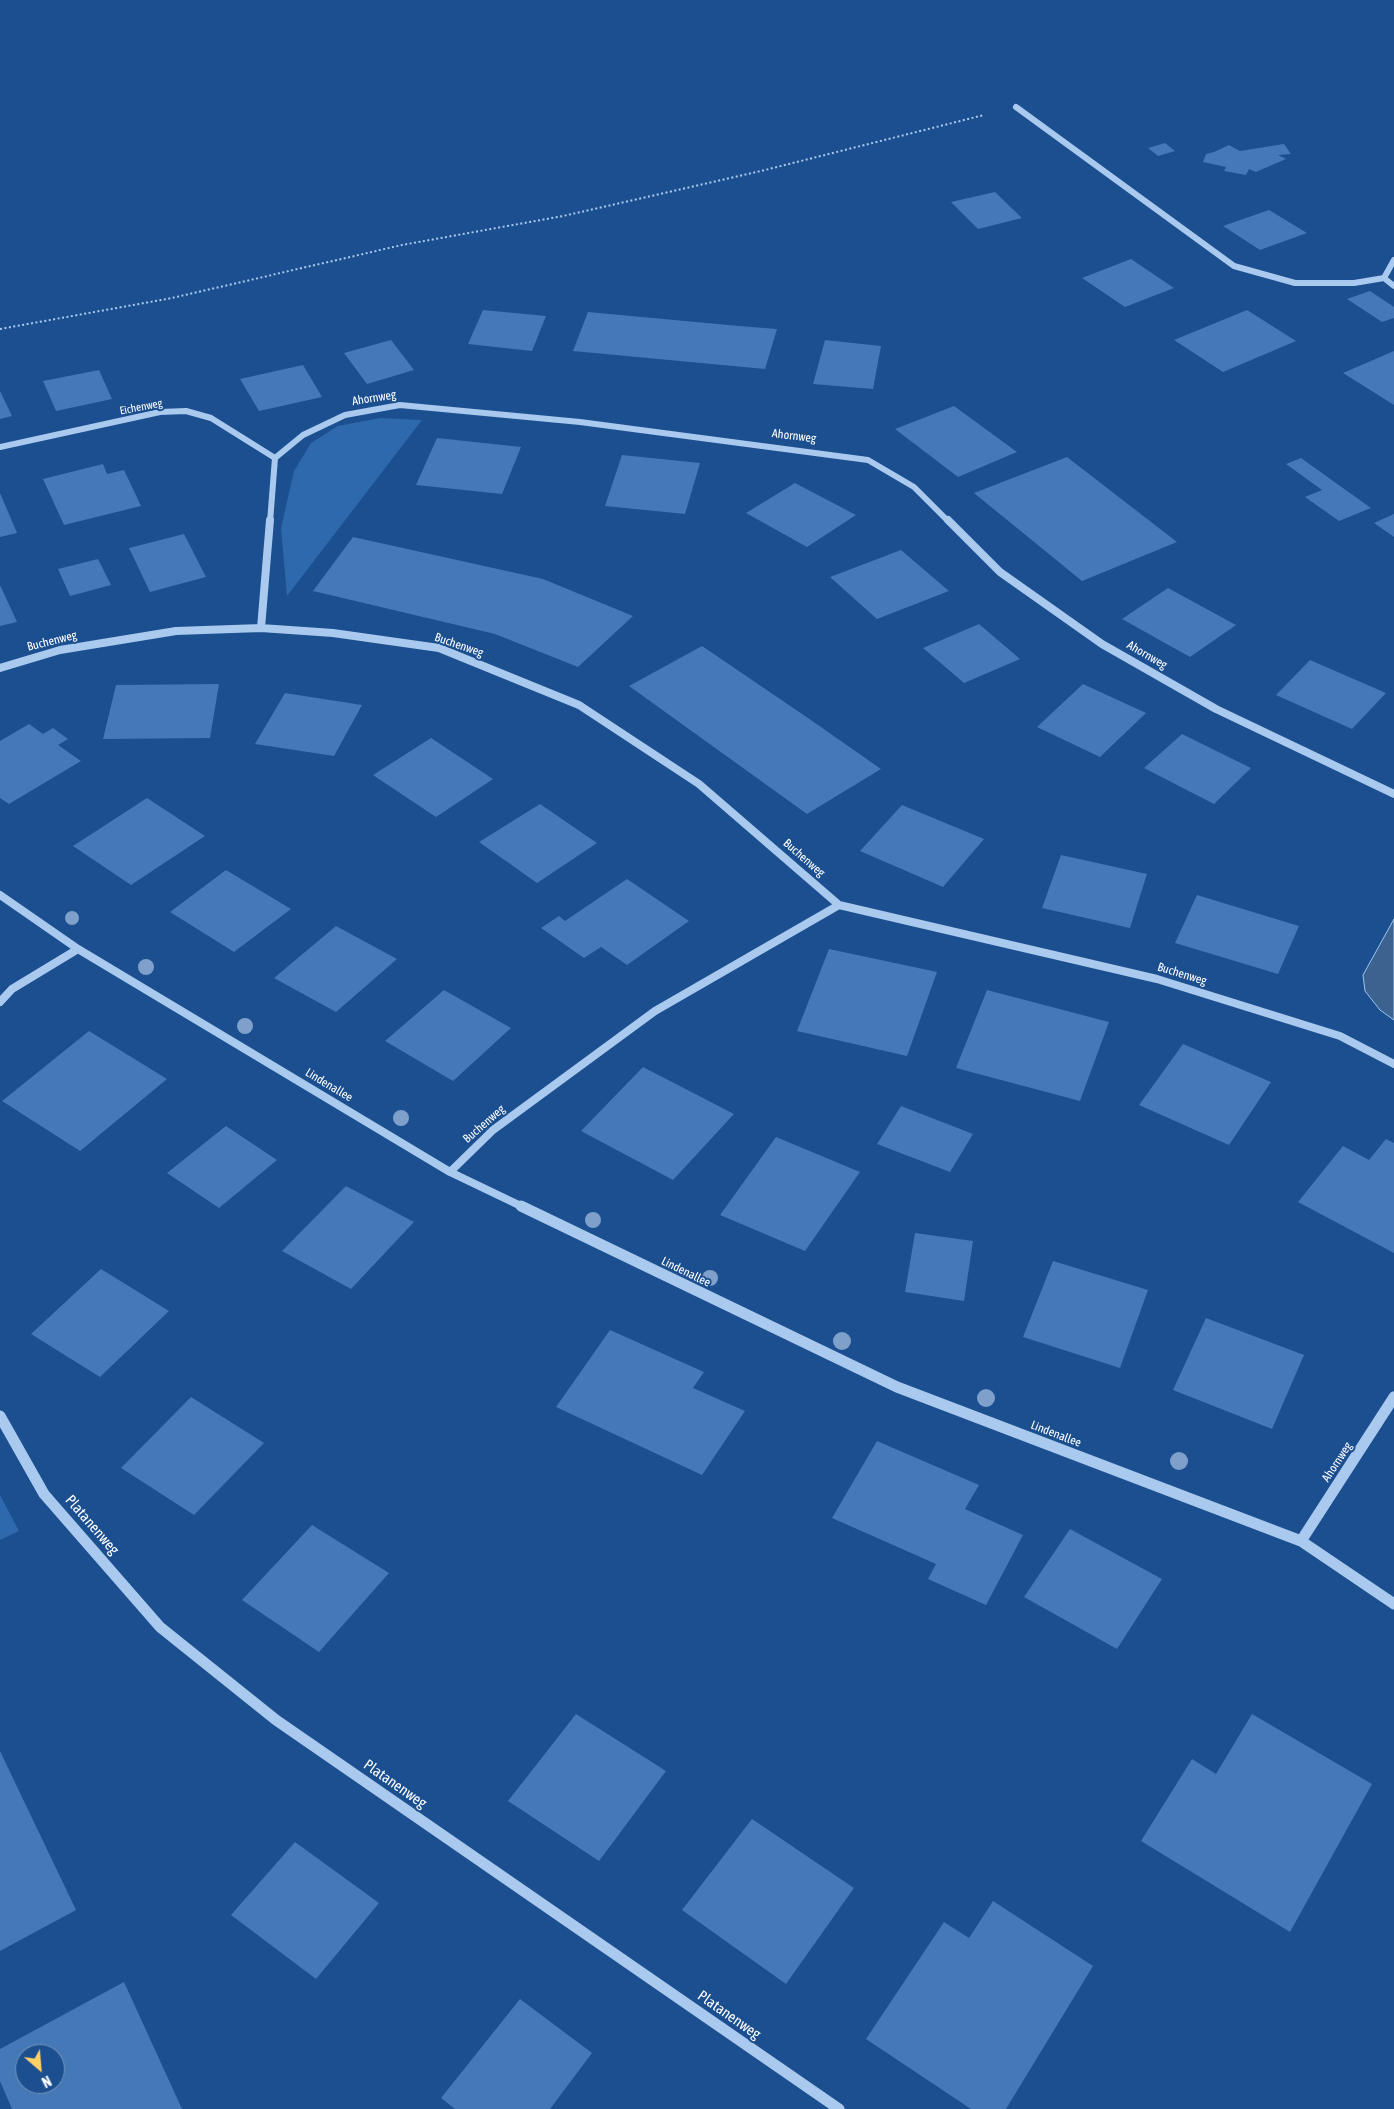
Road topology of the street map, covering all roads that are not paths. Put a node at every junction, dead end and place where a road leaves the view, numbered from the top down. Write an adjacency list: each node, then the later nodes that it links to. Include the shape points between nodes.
1 (1016, 107): 3 (street, via 1234,266 1295,283 1354,283)
2 (1394, 260): 3 (street)
3 (1384, 278): 4 (street)
4 (1394, 286)
5 (0, 447): 6 (street, Eichenweg, via 160,412 186,411 211,418)
6 (275, 458): 7 (street); 9 (street, Ahornweg, via 303,435 345,415 400,405 580,422 868,460 914,487 1000,572 1102,644 1216,709)
7 (261, 628): 8 (street, Buchenweg, via 176,631 60,650); 11 (street, Buchenweg, via 333,633 439,648 579,705 699,784)
8 (0, 668)
9 (1394, 794)
10 (0, 895): 12 (street, Lindenallee)
11 (838, 905): 14 (street, Buchenweg, via 1157,979 1340,1036); 15 (street, Buchenweg, via 655,1011 493,1130)
12 (78, 949): 13 (street, via 12,989); 15 (street, Lindenallee)
13 (0, 1002)
14 (1394, 1064)
15 (450, 1172): 18 (street, Lindenallee, via 897,1387)
16 (1394, 1397): 18 (street, Ahornweg)
17 (0, 1416): 20 (street, Platanenweg, via 44,1494 160,1627 276,1720)
18 (1301, 1541): 19 (street, Lindenallee)
19 (1394, 1604)
20 (839, 2109)

